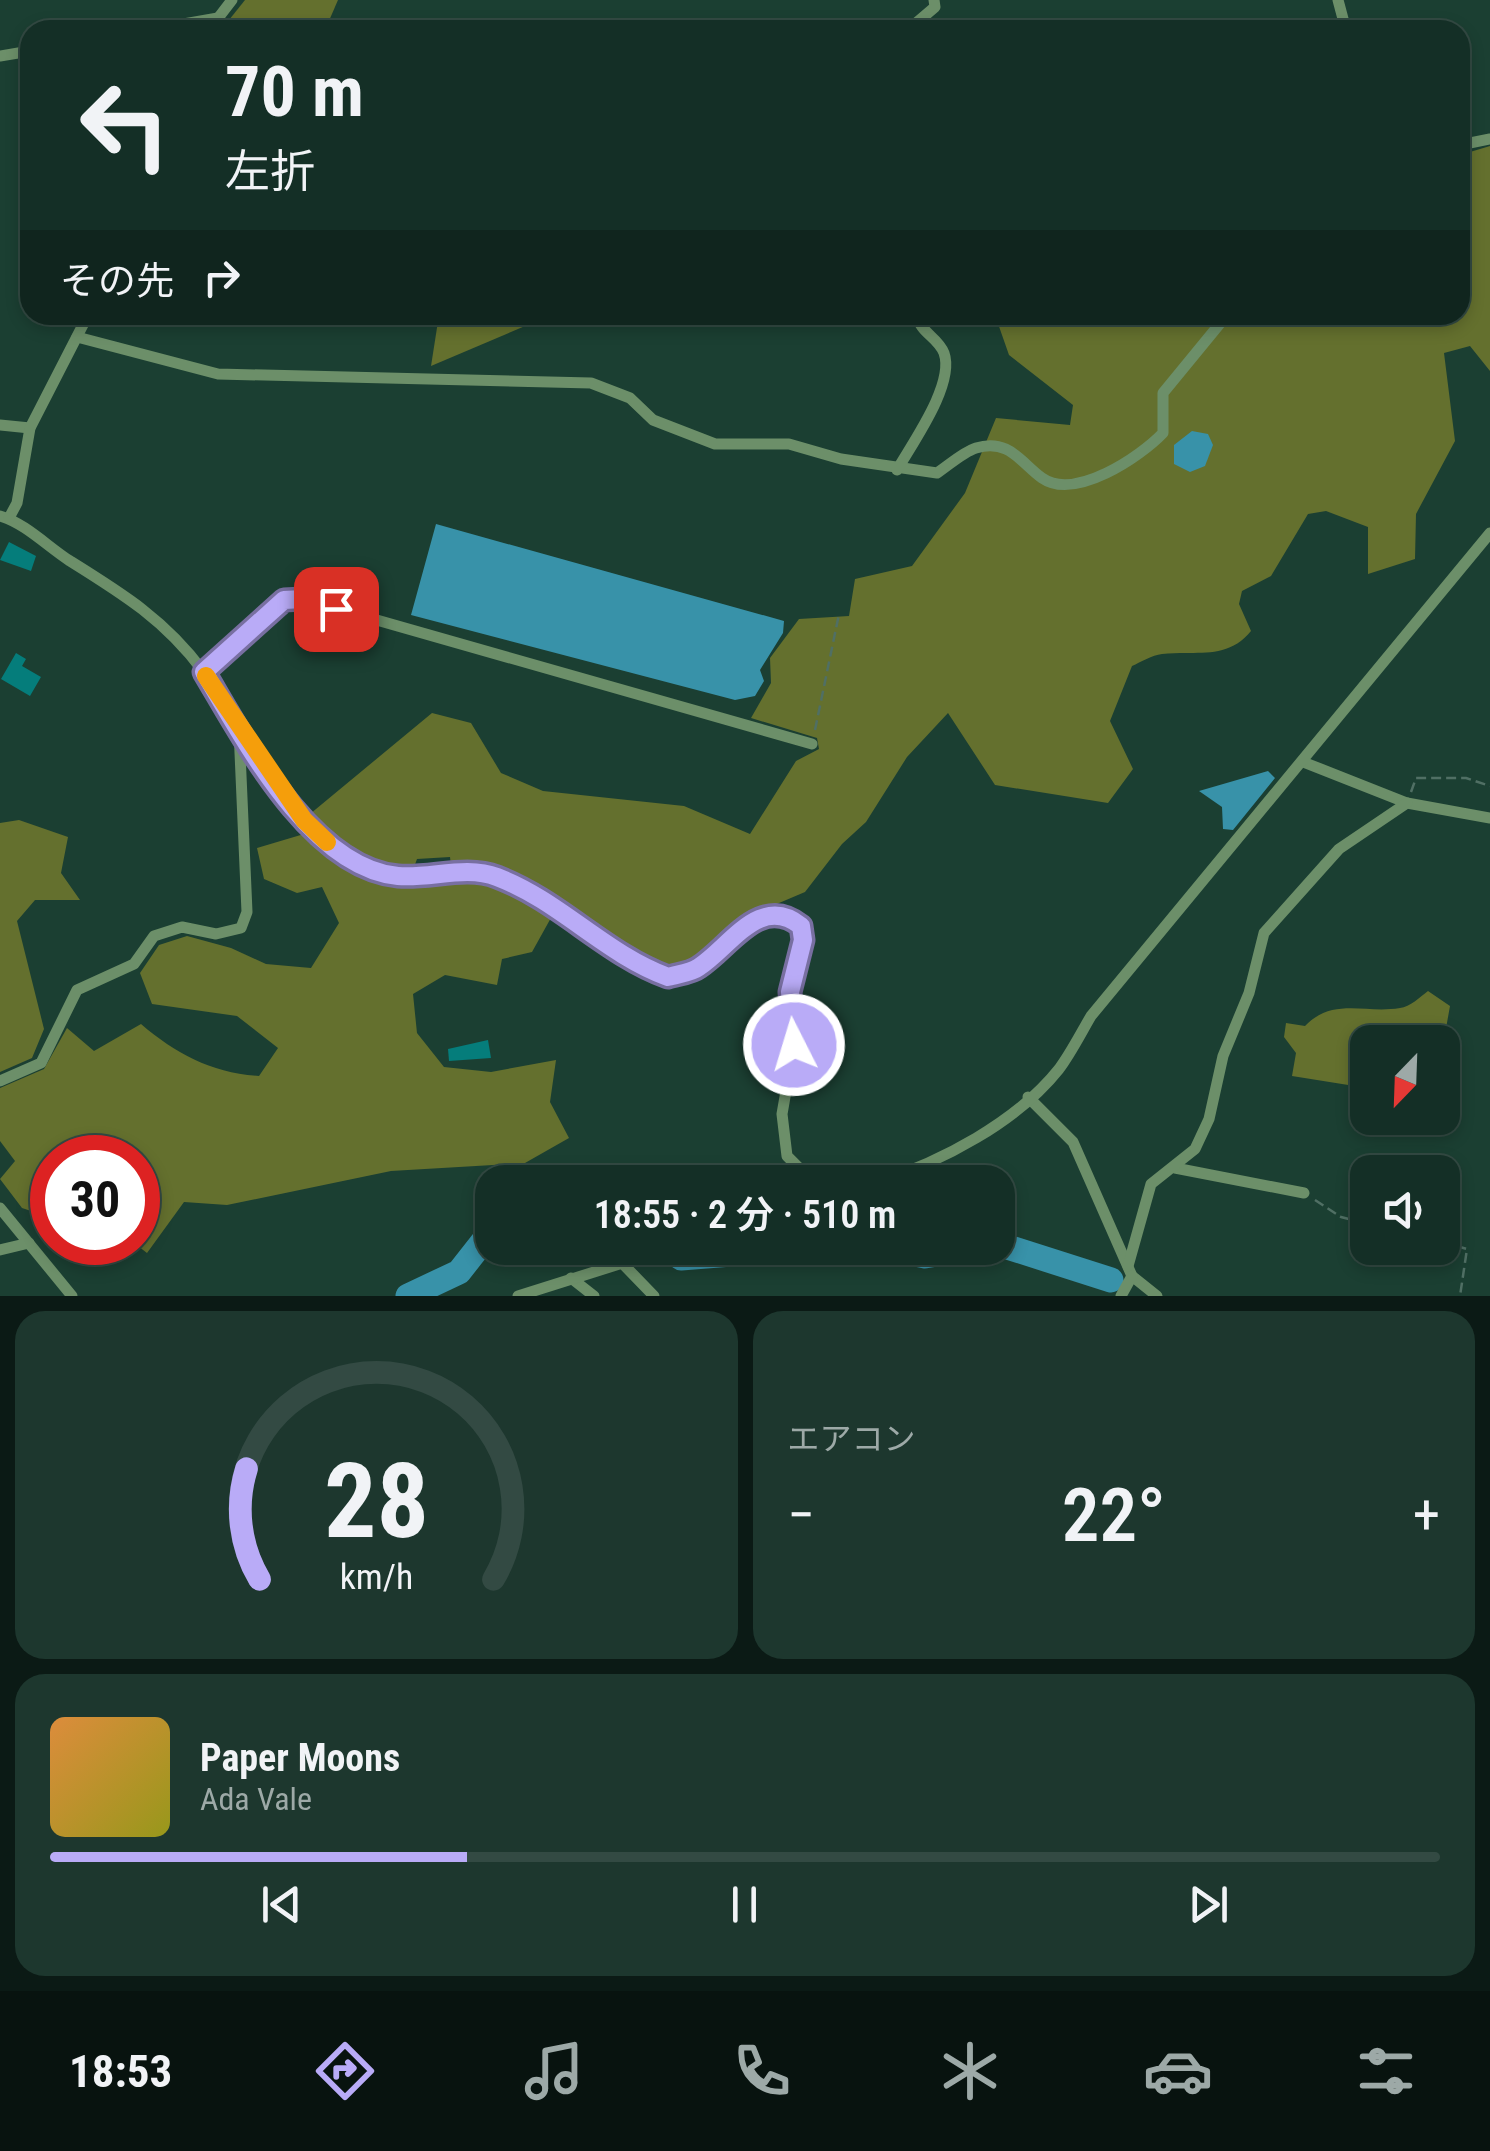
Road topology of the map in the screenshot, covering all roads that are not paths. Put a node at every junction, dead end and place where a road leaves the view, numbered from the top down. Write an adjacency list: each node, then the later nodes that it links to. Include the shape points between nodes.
1 (232, 0): 3 (street)
2 (934, 0): 5 (street)
3 (218, 18): 4 (street)
4 (206, 20)
5 (920, 20)
6 (83, 325): 9 (street)
7 (919, 325): 12 (street, via 943,350 948,372)
8 (1219, 325): 12 (street, via 1163,393 1163,433 1142,456 1070,486 1043,479 1020,454 1000,448 976,448 937,473)
9 (77, 337): 11 (street); 12 (street, via 218,374 591,383 630,398 653,420 715,444 788,444)
10 (0, 424): 11 (street)
11 (30, 428): 13 (street, via 17,503)
12 (897, 470)
13 (4, 517): 15 (street, via 152,613)
14 (1490, 532): 18 (street)
15 (204, 672): 16 (street); 17 (street, via 284,600 303,599)
16 (238, 730): 21 (street, via 247,912 241,928 216,934 182,926 154,936 134,964 77,990 41,1063); 23 (street, via 304,820 364,868 398,876 492,874 668,977 698,969 746,924 790,917 801,926 803,940 790,992 794,1045 782,1114 787,1156)
17 (812, 744)
18 (1303, 762): 19 (street); 22 (street, via 1092,1016 1058,1070)
19 (1407, 802): 20 (street); 25 (street, via 1339,850 1264,933 1208,1120 1195,1149)
20 (1490, 818)
21 (0, 1082)
22 (1028, 1097): 24 (street, via 974,1141); 32 (street, via 1073,1142)
23 (796, 1165)
24 (928, 1165)
25 (1175, 1168): 26 (street); 32 (street, via 1151,1184)
26 (1304, 1193)
27 (0, 1208): 28 (street)
28 (28, 1243): 29 (street); 34 (street)
29 (0, 1250)
30 (612, 1265): 33 (street)
31 (625, 1265): 37 (street)
32 (1130, 1271): 38 (street); 39 (street)
33 (571, 1278): 35 (street); 36 (street)
34 (72, 1296)
35 (518, 1296)
36 (594, 1296)
37 (654, 1296)
38 (1121, 1296)
39 (1158, 1296)

